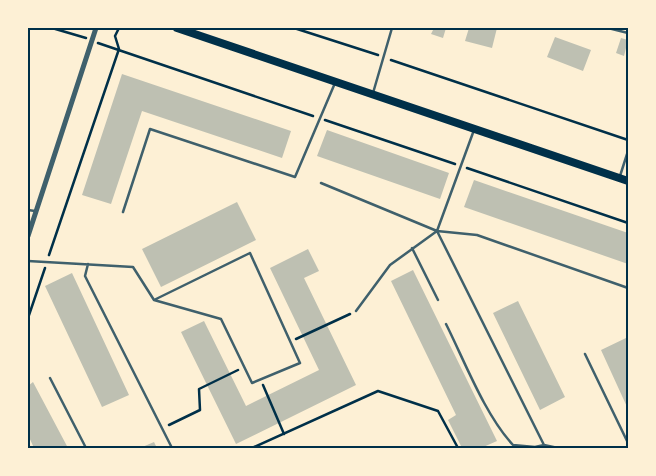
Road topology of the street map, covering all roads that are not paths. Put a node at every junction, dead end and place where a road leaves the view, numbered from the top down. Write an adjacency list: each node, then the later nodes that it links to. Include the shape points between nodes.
1 (96, 28): 14 (street)
2 (177, 28): 6 (main road)
3 (392, 28): 7 (lane)
4 (608, 28): 5 (lane)
5 (628, 33)
6 (336, 81): 7 (main road); 15 (lane, via 295,176 150,129)
7 (372, 94): 8 (main road)
8 (474, 129): 10 (main road); 16 (lane)
9 (628, 151): 10 (lane)
10 (619, 178): 11 (main road)
11 (628, 181)
12 (321, 183): 16 (lane)
13 (28, 210): 14 (lane)
14 (36, 212): 17 (street)
15 (122, 212)
16 (437, 231): 18 (lane); 21 (lane, via 477,235); 29 (lane)
17 (28, 236)
18 (412, 248): 23 (lane); 24 (lane, via 390,265)
19 (28, 261): 20 (lane)
20 (88, 264): 22 (lane, via 133,267); 31 (lane, via 85,276)
21 (628, 288)
22 (154, 300): 22 (lane, via 250,253 300,363 252,383 220,319)
23 (438, 300)
24 (356, 311)
25 (446, 324): 29 (lane, via 505,436 513,445)
26 (585, 354): 28 (lane)
27 (50, 378): 30 (lane)
28 (628, 443)
29 (544, 445): 32 (lane)
30 (86, 448)
31 (172, 448)
32 (558, 448)

